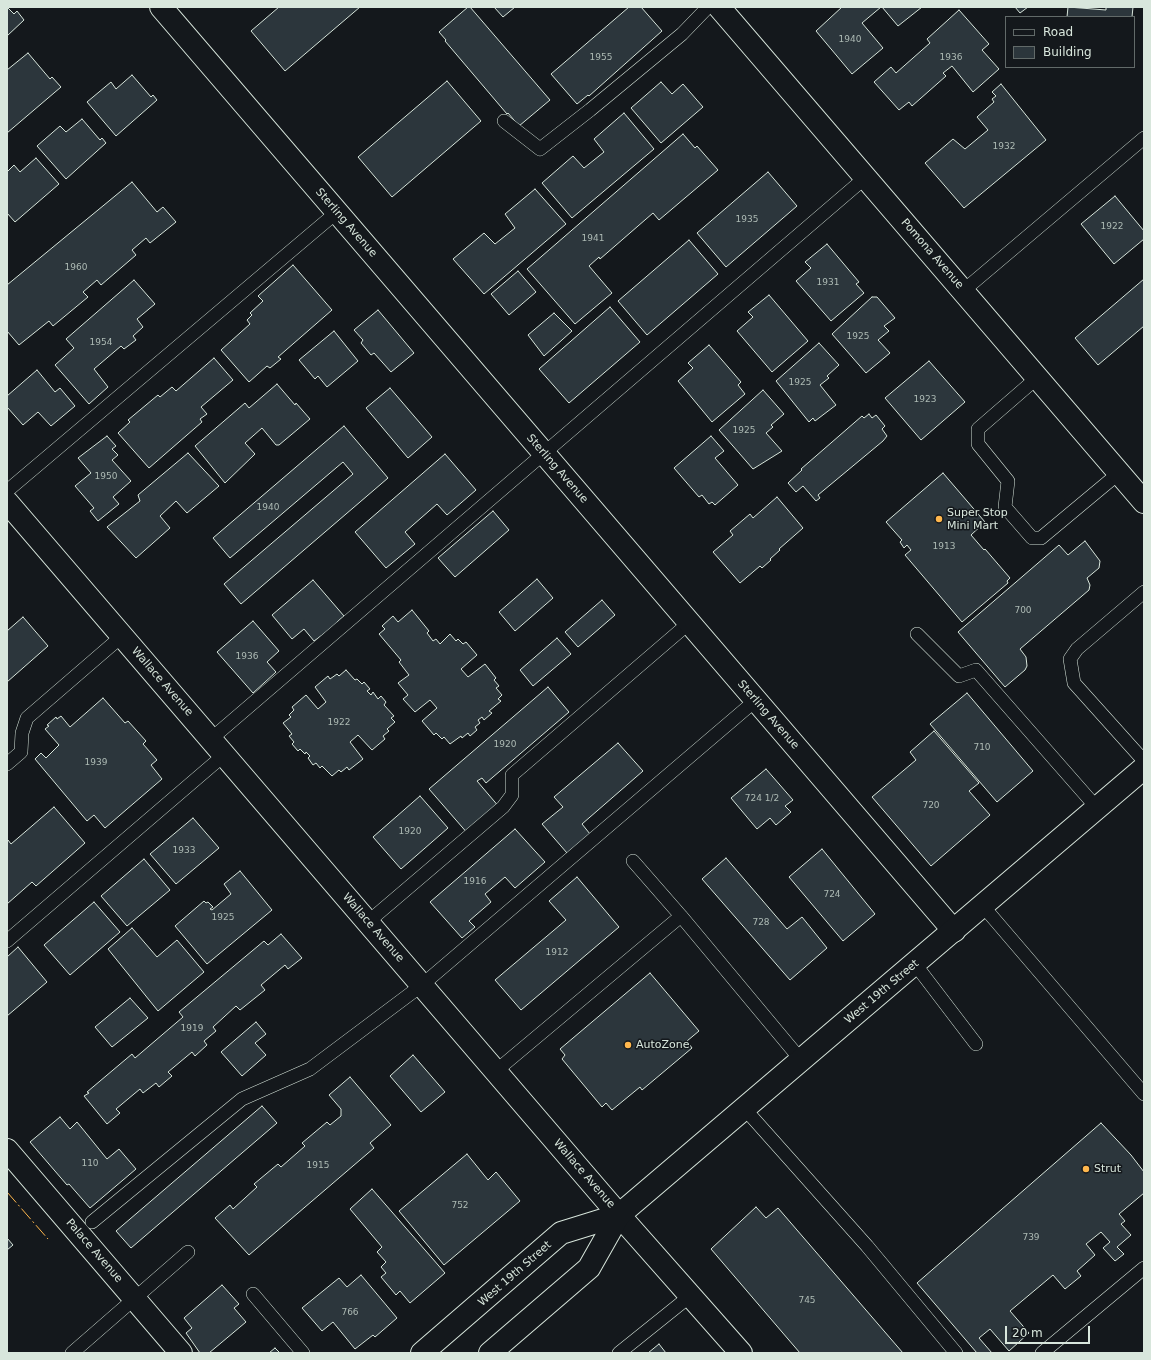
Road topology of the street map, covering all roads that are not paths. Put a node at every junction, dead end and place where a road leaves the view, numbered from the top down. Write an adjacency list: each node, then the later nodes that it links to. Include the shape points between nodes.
1 (161, 7): 7 (street, Sterling Avenue)
2 (708, 7): 4 (lane, via 682,34 540,149)
3 (719, 7): 6 (street, Pomona Avenue)
4 (504, 121)
5 (1144, 138): 8 (lane)
6 (866, 177): 8 (street, Pomona Avenue); 10 (lane)
7 (337, 212): 10 (street, Sterling Avenue); 12 (lane)
8 (964, 292): 9 (street, Pomona Avenue)
9 (1038, 377): 11 (street, Pomona Avenue); 11 (lane, via 978,429 978,444 1008,481 1005,507 1032,538 1042,538)
10 (544, 454): 16 (street, Sterling Avenue); 20 (lane)
11 (1119, 472): 14 (street, Pomona Avenue)
12 (7, 491)
13 (7, 502): 18 (street, Wallace Avenue)
14 (1144, 502)
15 (1144, 592): 21 (lane, via 1076,649 1070,659 1074,683)
16 (689, 623): 19 (street, Sterling Avenue); 28 (lane, via 512,775 512,795 503,806)
17 (917, 634): 24 (lane, via 959,676 976,670)
18 (122, 636): 20 (street, Wallace Avenue); 22 (lane, via 27,718 22,733 21,752)
19 (756, 700): 29 (street, Sterling Avenue); 32 (lane)
20 (218, 747): 28 (street, Wallace Avenue); 30 (lane)
21 (1144, 761)
22 (7, 764)
23 (1144, 768): 24 (street, West 19th Street)
24 (1097, 808): 26 (street, West 19th Street)
25 (633, 860): 27 (lane)
26 (983, 906): 29 (street, West 19th Street); 36 (lane)
27 (681, 916): 34 (lane); 35 (lane)
28 (368, 922): 32 (street, Wallace Avenue)
29 (954, 931): 31 (street, West 19th Street)
30 (7, 941)
31 (915, 964): 33 (lane); 34 (street, West 19th Street)
32 (422, 985): 35 (street, Wallace Avenue); 40 (lane, via 310,1069 242,1099)
33 (976, 1044)
34 (801, 1060): 37 (street, West 19th Street)
35 (496, 1071): 39 (street, Wallace Avenue)
36 (1144, 1094)
37 (744, 1108): 39 (street, West 19th Street); 53 (lane, via 867,1246)
38 (7, 1150): 45 (street, Palace Avenue)
39 (619, 1215): 44 (street, Wallace Avenue); 49 (street, West 19th Street, via 562,1233); 50 (street, West 19th Street, via 589,1268)
40 (92, 1222)
41 (188, 1252): 45 (lane)
42 (1144, 1268): 54 (lane)
43 (253, 1294): 48 (lane)
44 (690, 1296): 51 (lane); 52 (street, Wallace Avenue)
45 (134, 1298): 46 (lane); 47 (street, Palace Avenue)
46 (72, 1353)
47 (182, 1353)
48 (302, 1353)
49 (422, 1353)
50 (490, 1353)
51 (619, 1353)
52 (742, 1353)
53 (956, 1353)
54 (1042, 1353)

